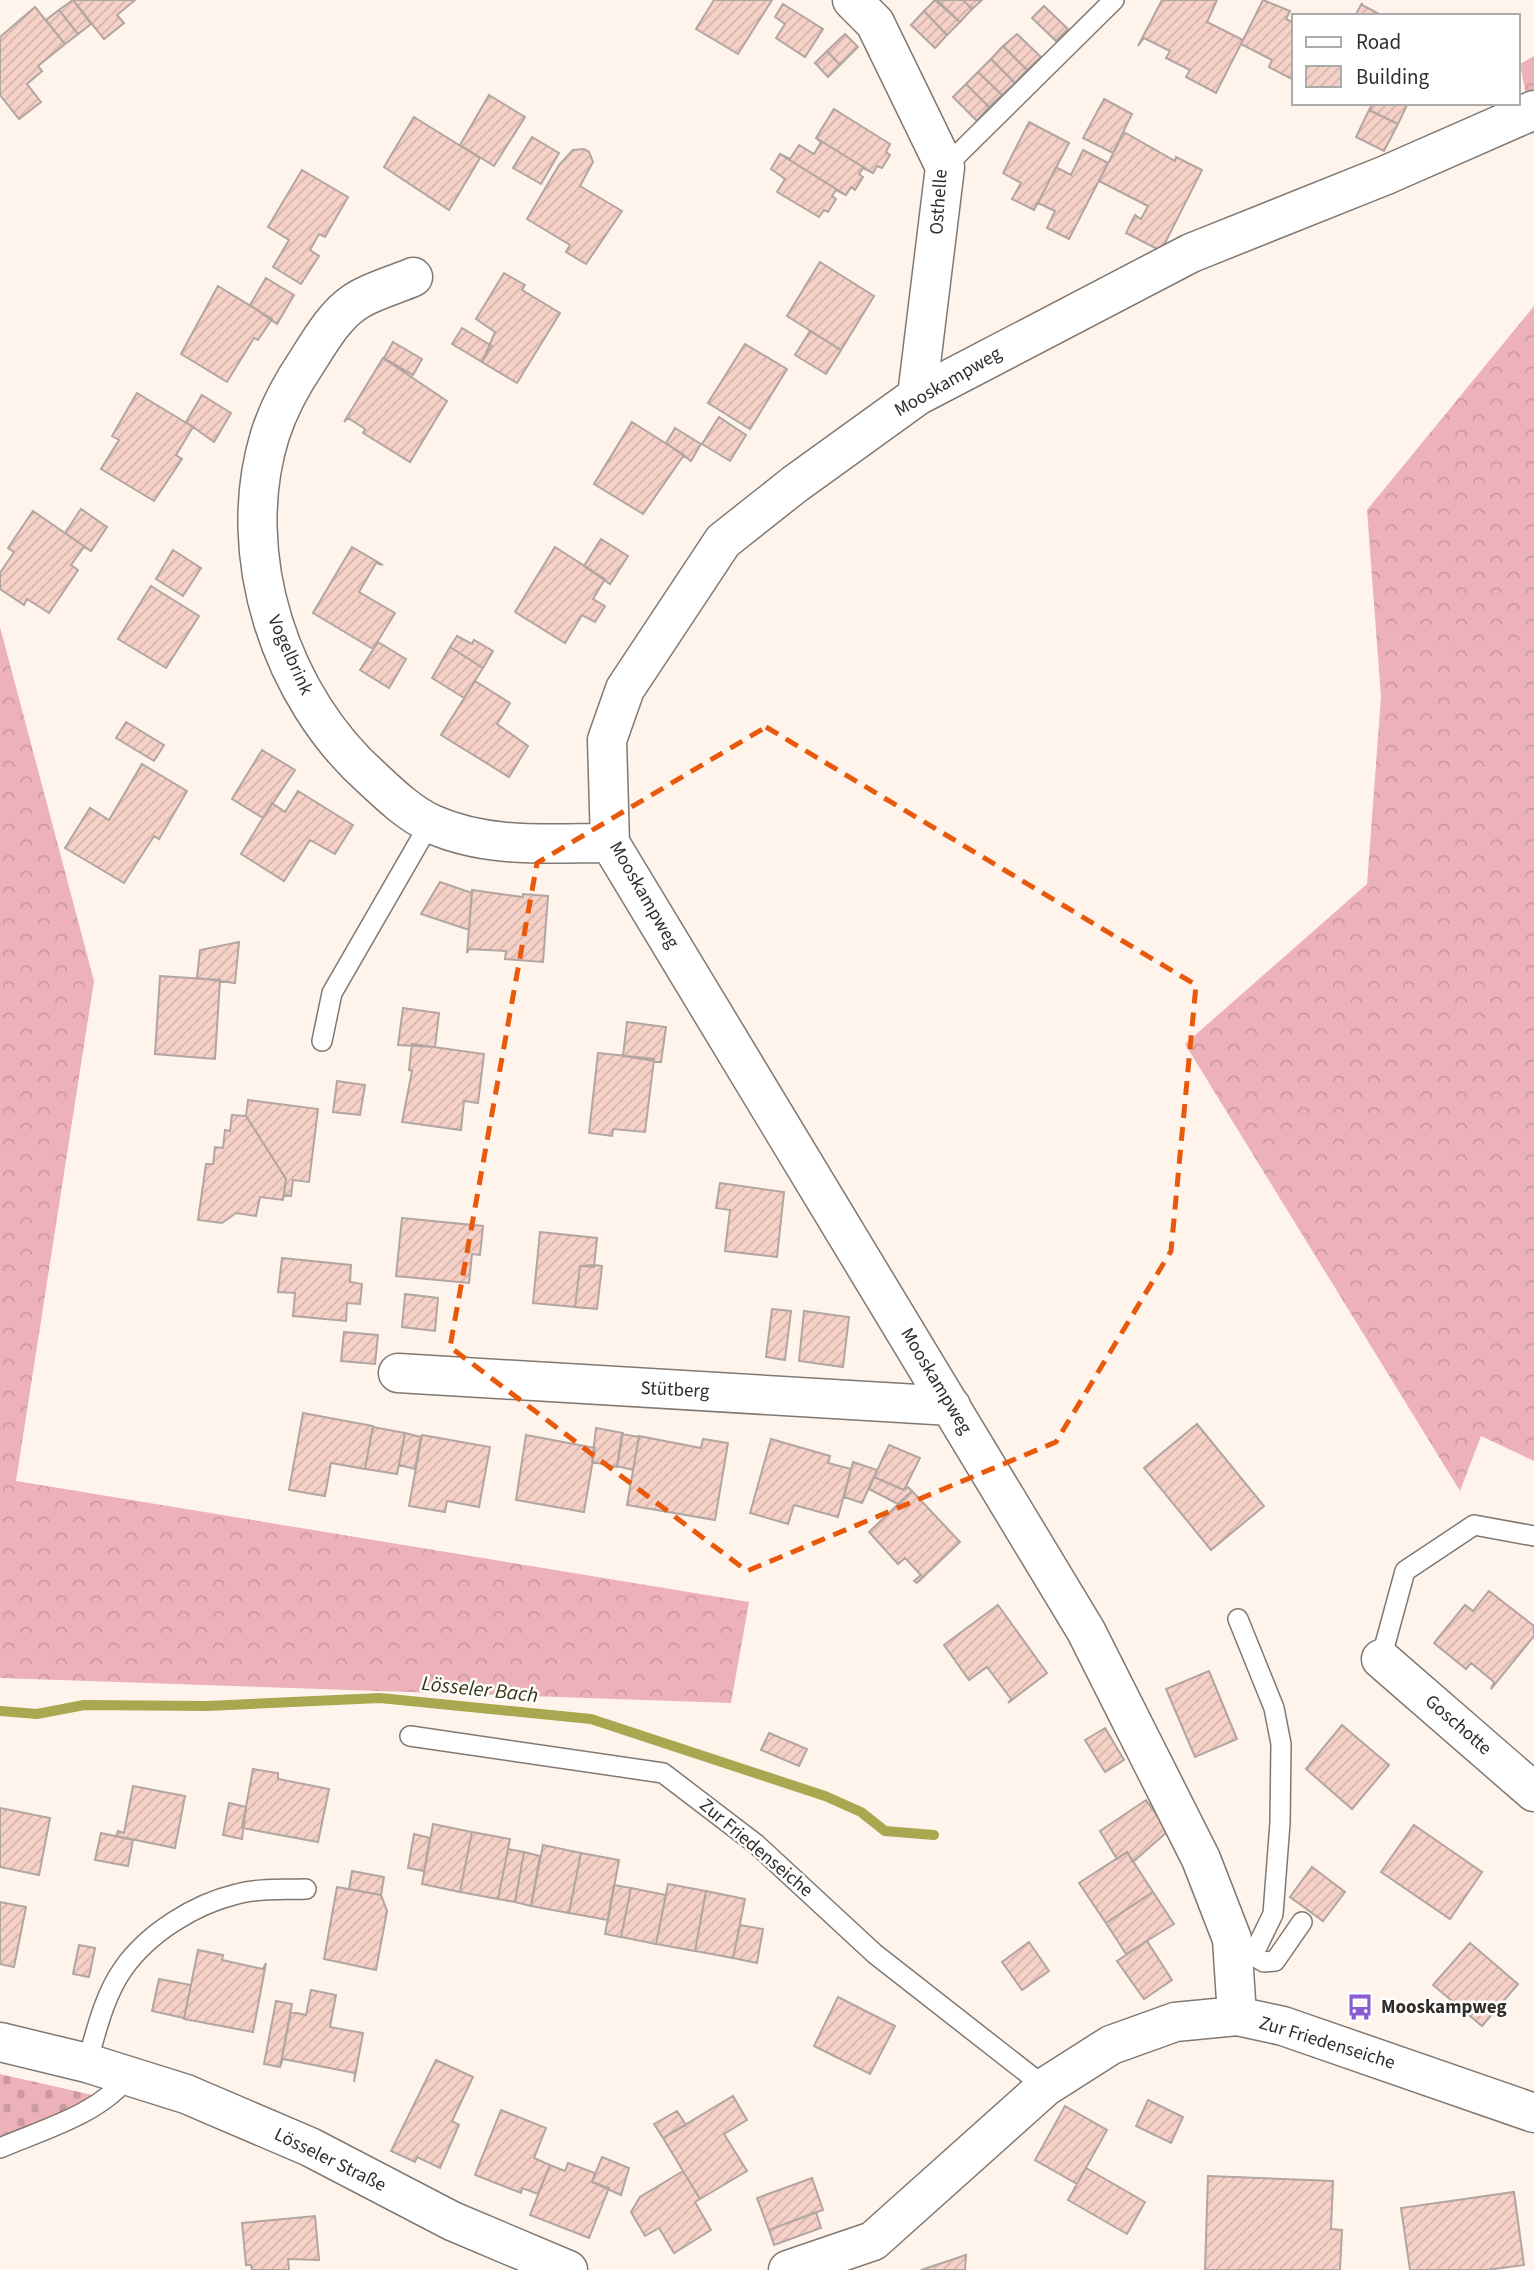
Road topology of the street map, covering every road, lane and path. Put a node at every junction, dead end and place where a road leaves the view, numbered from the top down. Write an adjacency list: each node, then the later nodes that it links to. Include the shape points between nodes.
1 (1114, 0): 4 (lane)
2 (873, 8): 4 (street, Osthelle)
3 (1534, 110): 6 (street, Mooskampweg, via 1191,253)
4 (945, 167): 6 (street, Osthelle)
5 (413, 277): 7 (street, Vogelbrink, via 354,303 324,335 298,376 270,435 259,497 259,555 270,617 295,677 322,721 354,762)
6 (917, 396): 8 (street, Mooskampweg, via 723,541 625,688 607,740)
7 (430, 823): 8 (street, Vogelbrink, via 502,843); 9 (lane, via 332,993)
8 (610, 843): 11 (street, Mooskampweg)
9 (322, 1041)
10 (398, 1373): 11 (street, Stütberg)
11 (951, 1406): 19 (street, Mooskampweg, via 1086,1631 1201,1859)
12 (1534, 1536): 14 (lane, via 1474,1525 1405,1571)
13 (1238, 1619): 19 (lane, via 1274,1708 1281,1744 1273,1914 1258,1945)
14 (1381, 1658): 16 (street, Goschotte)
15 (410, 1736): 24 (lane, Zur Friedenseiche, via 663,1773 756,1844 875,1954)
16 (1534, 1792)
17 (306, 1889): 22 (lane, via 239,1893 208,1902 172,1923 122,1969)
18 (1302, 1922): 19 (lane, via 1275,1961)
19 (1241, 1959): 20 (street, Mooskampweg)
20 (1237, 2016): 24 (street, Zur Friedenseiche, via 1175,2022 1111,2045); 25 (street, Zur Friedenseiche, via 1349,2047)
21 (0, 2042): 22 (street, Lösseler Straße)
22 (87, 2063): 23 (street, Lösseler Straße)
23 (129, 2076): 26 (lane, via 114,2095 85,2112); 27 (street, Lösseler Straße, via 186,2094 310,2147 453,2221)
24 (1045, 2087): 28 (street, Zur Friedenseiche, via 873,2241)
25 (1534, 2113)
26 (0, 2148)
27 (568, 2270)
28 (788, 2270)

